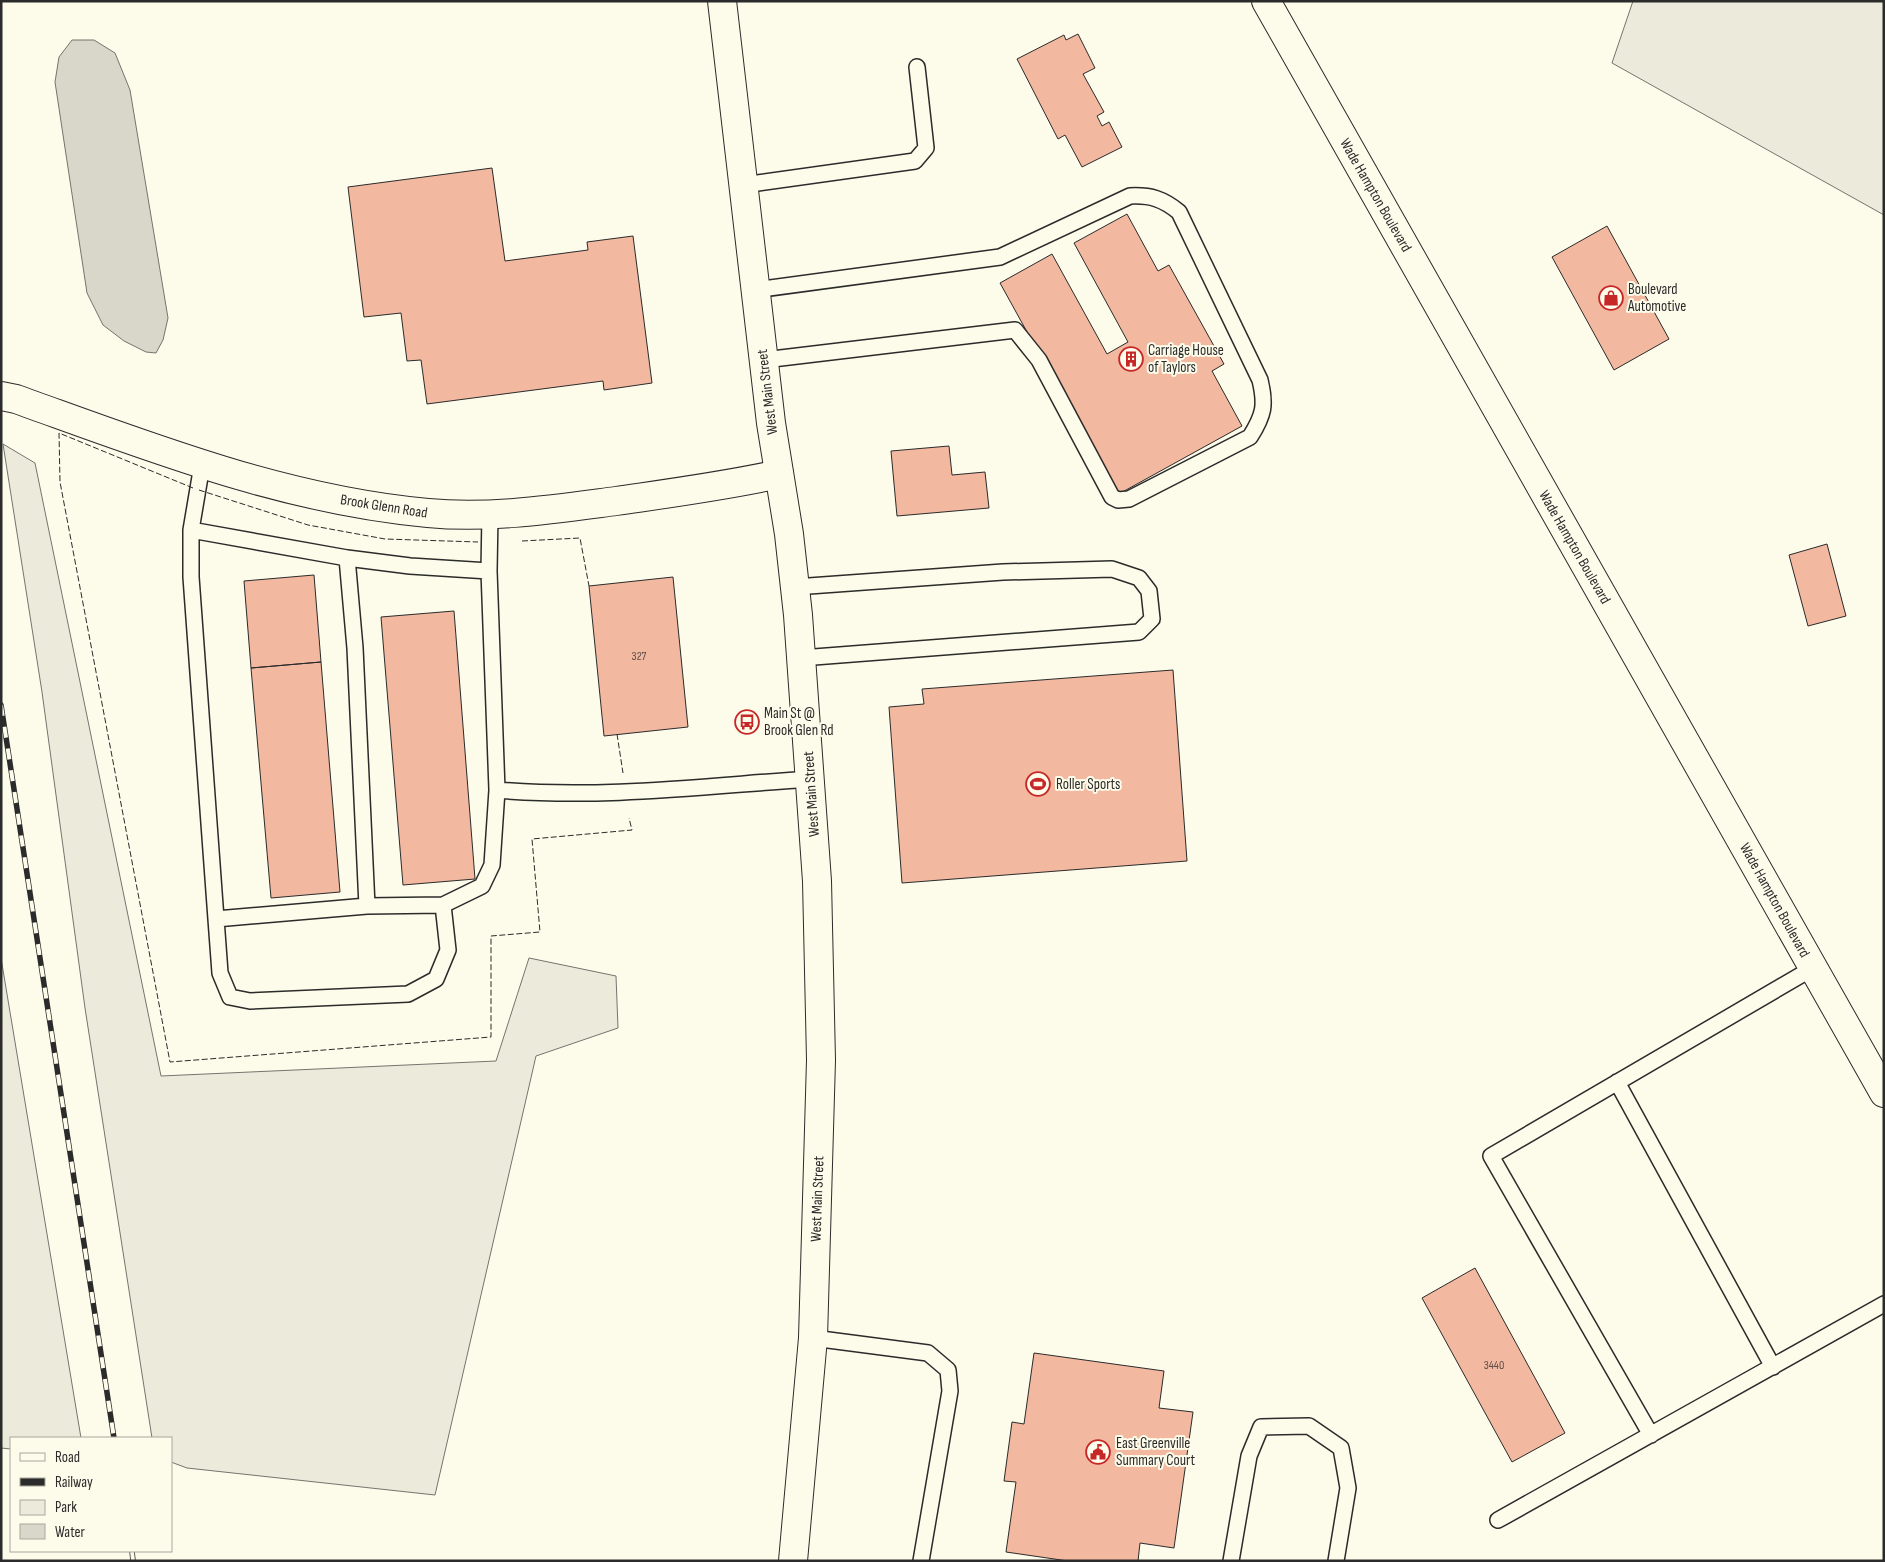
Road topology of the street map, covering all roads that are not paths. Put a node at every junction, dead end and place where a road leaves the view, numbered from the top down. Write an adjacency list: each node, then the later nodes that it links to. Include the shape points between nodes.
1 (722, 1): 4 (street, West Main Street)
2 (1266, 1): 21 (street, Wade Hampton Boulevard)
3 (917, 67): 4 (lane, via 926,148 915,161)
4 (743, 185): 5 (street, West Main Street)
5 (755, 290): 6 (street, West Main Street); 6 (lane, via 1000,257 1130,196 1147,195 1164,200 1179,212 1260,380 1265,401 1260,421 1250,437 1129,499 1118,500 1112,497 1039,360 1016,330)
6 (764, 360): 9 (street, West Main Street)
7 (1, 396): 8 (street, Brook Glenn Road)
8 (202, 465): 10 (street, Brook Glenn Road, via 272,486 384,508 430,514); 11 (lane)
9 (779, 474): 10 (street, Brook Glenn Road, via 720,486 569,507); 14 (street, West Main Street)
10 (490, 514): 13 (lane)
11 (191, 530): 12 (lane); 20 (lane, via 191,587)
12 (348, 558): 13 (lane); 19 (lane)
13 (489, 571): 17 (lane)
14 (795, 588): 15 (street, West Main Street); 15 (lane, via 1003,572 1112,570 1139,578 1149,591 1152,619 1139,632)
15 (801, 658): 16 (street, West Main Street)
16 (810, 779): 17 (lane, via 626,793 563,795); 25 (street, West Main Street, via 817,881 821,1060)
17 (497, 790): 18 (lane, via 492,866 482,886)
18 (443, 905): 19 (lane); 20 (lane, via 448,950 436,979 408,994 250,1001 230,997 220,973)
19 (367, 906): 20 (lane)
20 (216, 919)
21 (1813, 968): 22 (lane); 23 (street, Wade Hampton Boulevard)
22 (1618, 1082): 26 (lane); 27 (lane, via 1491,1156)
23 (1884, 1093)
24 (1884, 1304): 26 (lane)
25 (813, 1338): 29 (street, West Main Street); 30 (lane, via 928,1353 948,1370 950,1391)
26 (1773, 1367): 27 (lane)
27 (1651, 1435): 28 (lane)
28 (1498, 1520)
29 (793, 1561)
30 (921, 1561)
31 (1231, 1561): 32 (lane, via 1249,1456 1261,1427 1309,1426 1341,1448 1348,1488)
32 (1336, 1561)

